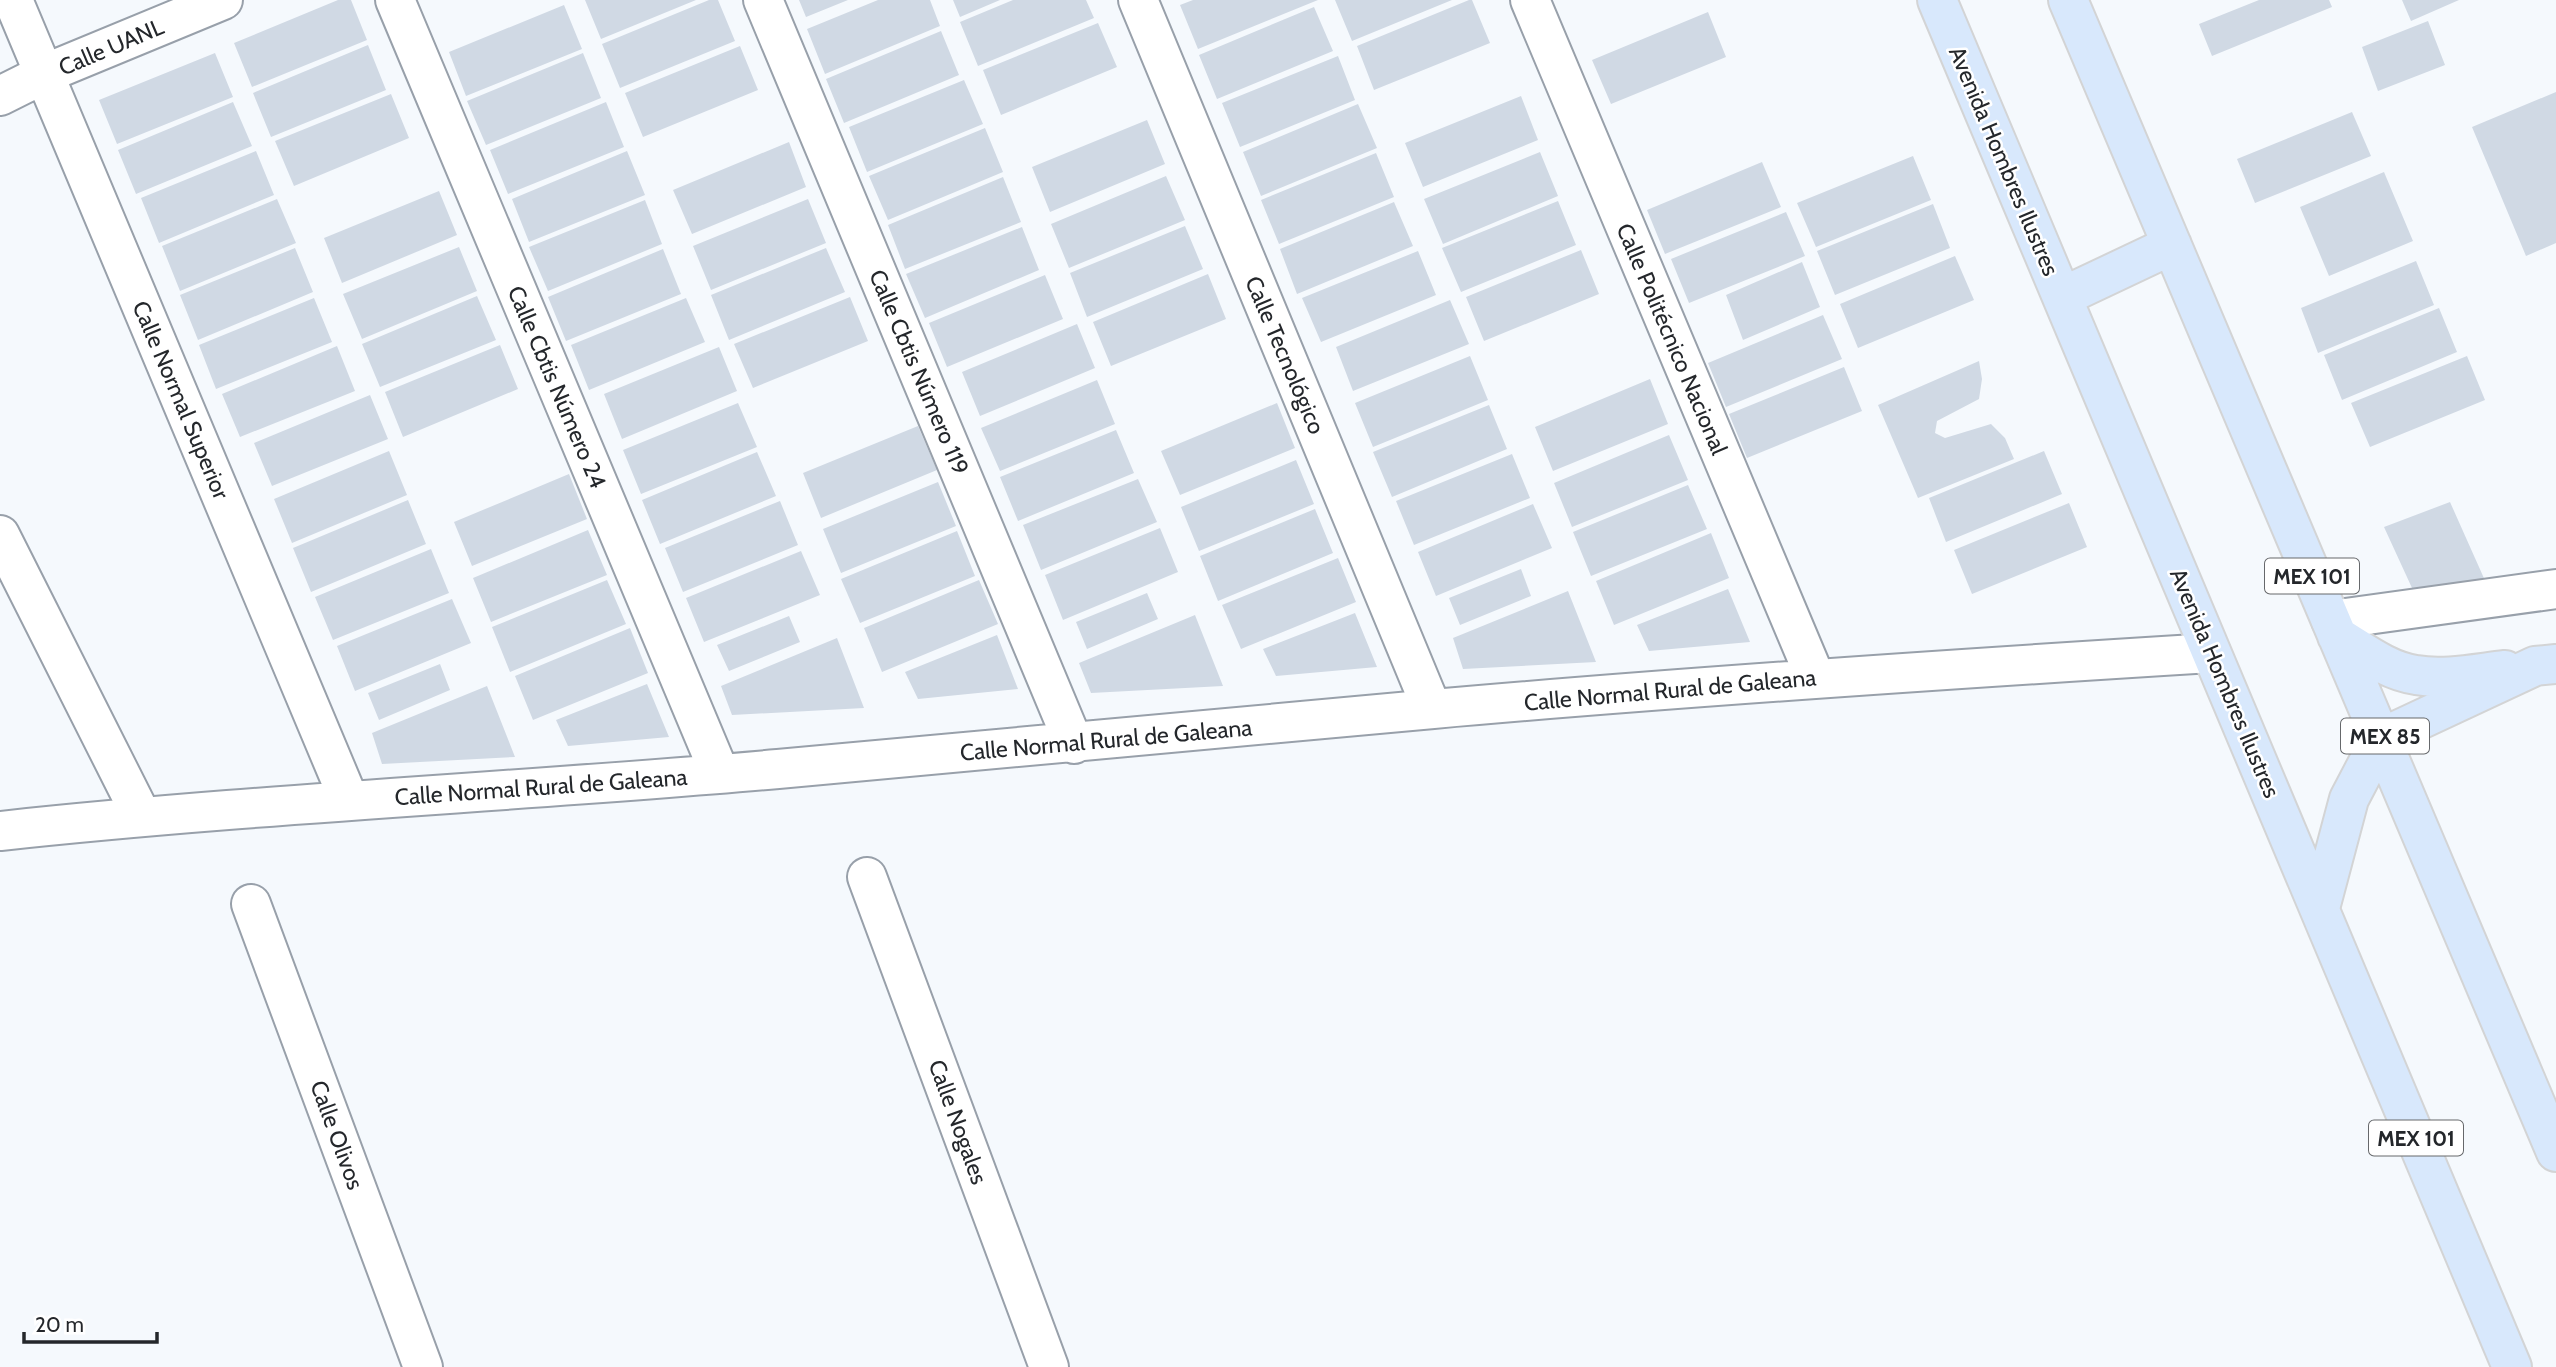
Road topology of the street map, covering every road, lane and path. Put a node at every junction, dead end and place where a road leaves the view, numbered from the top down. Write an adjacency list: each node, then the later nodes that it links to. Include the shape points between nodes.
1 (13, 0): 9 (street, Calle Normal Superior)
2 (223, 0): 9 (street, Calle UANL)
3 (395, 0): 22 (street, Calle Cbtis Número 24)
4 (763, 0): 21 (street, Calle Cbtis Número 119)
5 (1138, 0): 19 (street, Calle Tecnológico)
6 (1530, 0): 18 (street, Calle Politécnico Nacional)
7 (1937, 0): 12 (main road, Avenida Hombres Ilustres / MEX 101)
8 (2068, 0): 11 (main road, MEX 101)
9 (44, 74): 10 (street, Calle UANL); 23 (street, Calle Normal Superior)
10 (0, 96)
11 (2172, 245): 12 (main road); 15 (main road, MEX 101)
12 (2062, 297): 16 (main road, Avenida Hombres Ilustres / MEX 101)
13 (0, 535): 24 (street)
14 (2556, 589): 15 (street)
15 (2334, 628): 17 (main road, via 2382,664 2416,676); 20 (main road, MEX 101)
16 (2211, 653): 18 (street, Calle Normal Rural de Galeana); 28 (main road, Avenida Hombres Ilustres / MEX 101)
17 (2545, 665): 20 (main road, MEX 85)
18 (1815, 677): 19 (street, Calle Normal Rural de Galeana)
19 (1432, 709): 21 (street, Calle Normal Rural de Galeana)
20 (2381, 738): 28 (main road, MEX 85, via 2349,799); 29 (main road, MEX 101)
21 (1074, 744): 22 (street, Calle Normal Rural de Galeana)
22 (720, 774): 23 (street, Calle Normal Rural de Galeana)
23 (349, 800): 24 (street, Calle Normal Rural de Galeana)
24 (141, 816): 25 (street, Calle Normal Rural de Galeana)
25 (0, 831)
26 (867, 877): 31 (street, Calle Nogales)
27 (251, 904): 30 (street, Calle Olivos)
28 (2320, 908): 32 (main road, Avenida Hombres Ilustres / MEX 101)
29 (2556, 1152)
30 (424, 1367)
31 (1049, 1367)
32 (2512, 1367)

